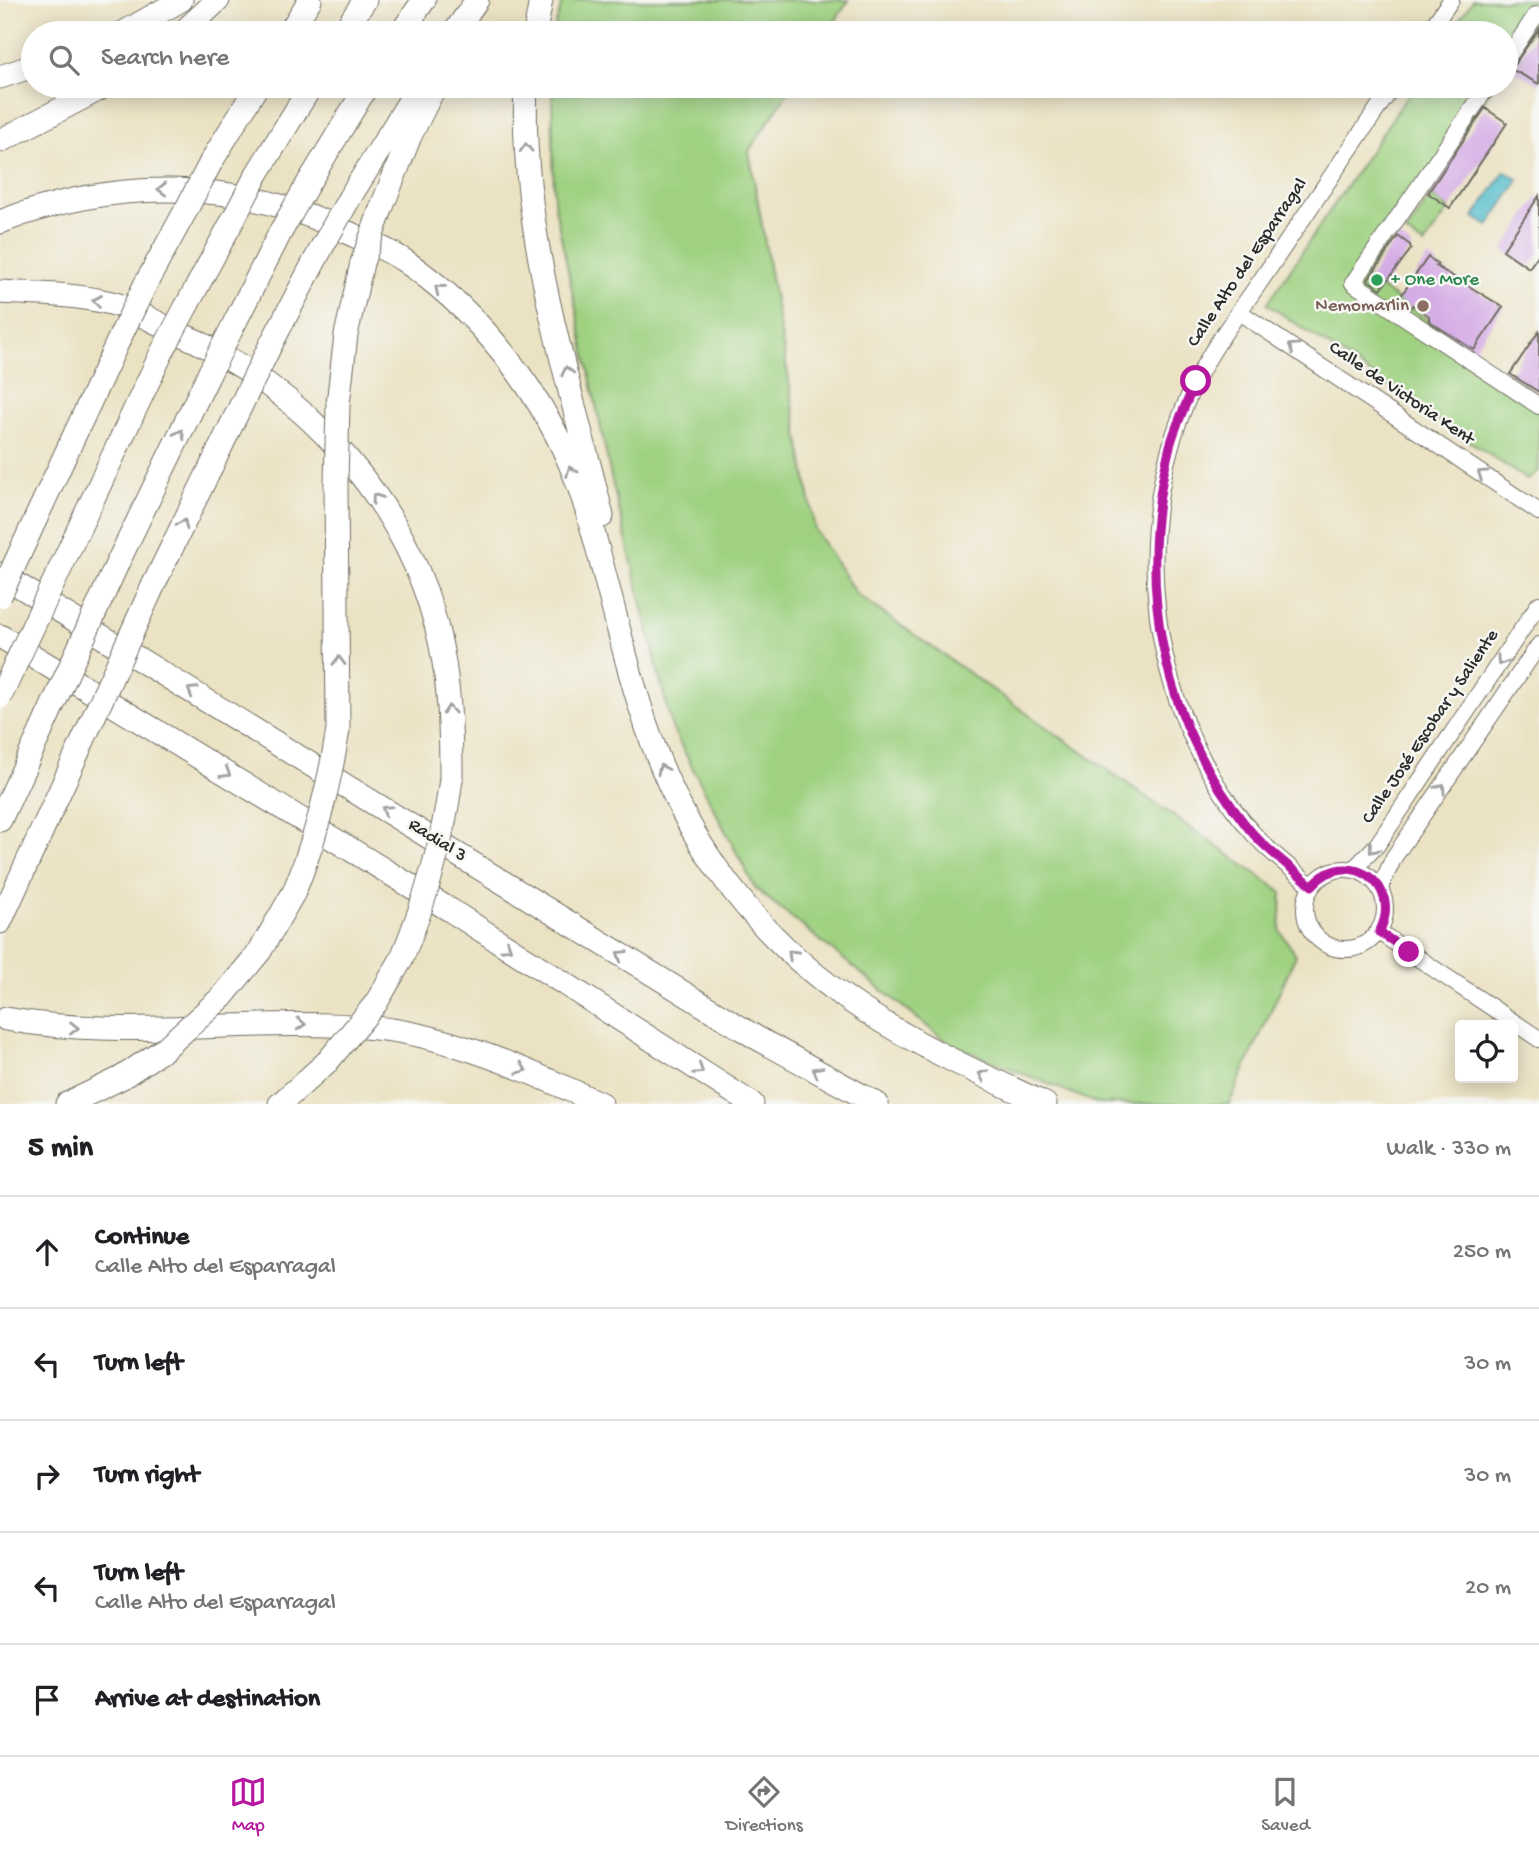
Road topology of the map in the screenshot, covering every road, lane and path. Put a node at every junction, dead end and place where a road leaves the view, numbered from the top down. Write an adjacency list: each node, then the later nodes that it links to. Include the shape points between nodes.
1 (181, 0): 11 (highway)
2 (218, 0): 12 (highway)
3 (310, 0): 13 (highway)
4 (365, 0): 14 (highway)
5 (424, 0): 15 (highway)
6 (477, 0): 16 (highway)
7 (486, 0): 17 (highway)
8 (541, 0): 18 (highway)
9 (1451, 0): 19 (street)
10 (1536, 15): 20 (street)
11 (144, 21)
12 (195, 21)
13 (297, 21)
14 (351, 21)
15 (409, 21)
16 (462, 21)
17 (473, 21)
18 (537, 21)
19 (1436, 21)
20 (1518, 42)
21 (21, 70): 22 (highway)
22 (0, 77)
23 (82, 98): 32 (highway)
24 (250, 98): 39 (highway, bridge, via 145,285)
25 (304, 98): 43 (highway, bridge, via 257,174 161,354)
26 (361, 98): 45 (highway, one-way to 26, bridge, via 209,374 281,230)
27 (412, 98): 49 (highway, one-way to 27, bridge, via 153,586 270,346 350,197)
28 (429, 98): 53 (highway, one-way to 28, bridge, via 163,1051 222,997 260,951 294,892 314,843 338,730 336,484 346,335 362,263)
29 (526, 98): 44 (highway, one-way to 29, via 625,615 535,236 527,172)
30 (1385, 98): 35 (street, Calle Alto del Esparragal)
31 (1480, 98): 36 (street, via 1353,283)
32 (0, 141)
33 (0, 222): 44 (highway, one-way to 33, via 586,508 555,431 504,352 462,307 403,260 300,210 186,189 96,195)
34 (0, 292): 54 (highway, one-way to 34, bridge, via 328,1061 376,1003 401,960 435,871 451,779 449,702 441,646 422,585 396,526 362,477 321,429 273,386 217,349 113,303)
35 (1239, 312): 37 (street, Calle de Victoria Kent, one-way to 35); 47 (street, Calle Alto del Esparragal, via 1196,381 1171,443 1157,509 1153,571 1159,630 1181,711 1210,772 1246,826)
36 (1539, 406)
37 (1539, 512)
38 (0, 574): 57 (highway, Radial 3, one-way to 38, via 757,1038)
39 (0, 596)
40 (1539, 604): 46 (street, Calle José Escobar y Saliente, one-way to 46, via 1377,845)
41 (0, 636): 56 (highway, one-way to 56, via 450,910)
42 (1539, 645): 48 (street, one-way to 42, via 1394,857)
43 (0, 697)
44 (636, 701): 58 (highway, one-way to 44, via 927,1050 848,1002 760,924 717,869 678,803)
45 (0, 820)
46 (1354, 869): 47 (street, via 1331,871); 48 (street)
47 (1312, 886): 50 (street, via 1305,912 1322,942 1349,949 1369,942)
48 (1380, 888): 50 (street, via 1386,910)
49 (0, 922)
50 (1379, 932): 52 (street)
51 (6, 1019): 55 (highway, one-way to 55, via 53,1027 283,1023 379,1028 494,1058)
52 (1539, 1039)
53 (67, 1104)
54 (280, 1104)
55 (601, 1104)
56 (752, 1104)
57 (877, 1104)
58 (1045, 1104)

